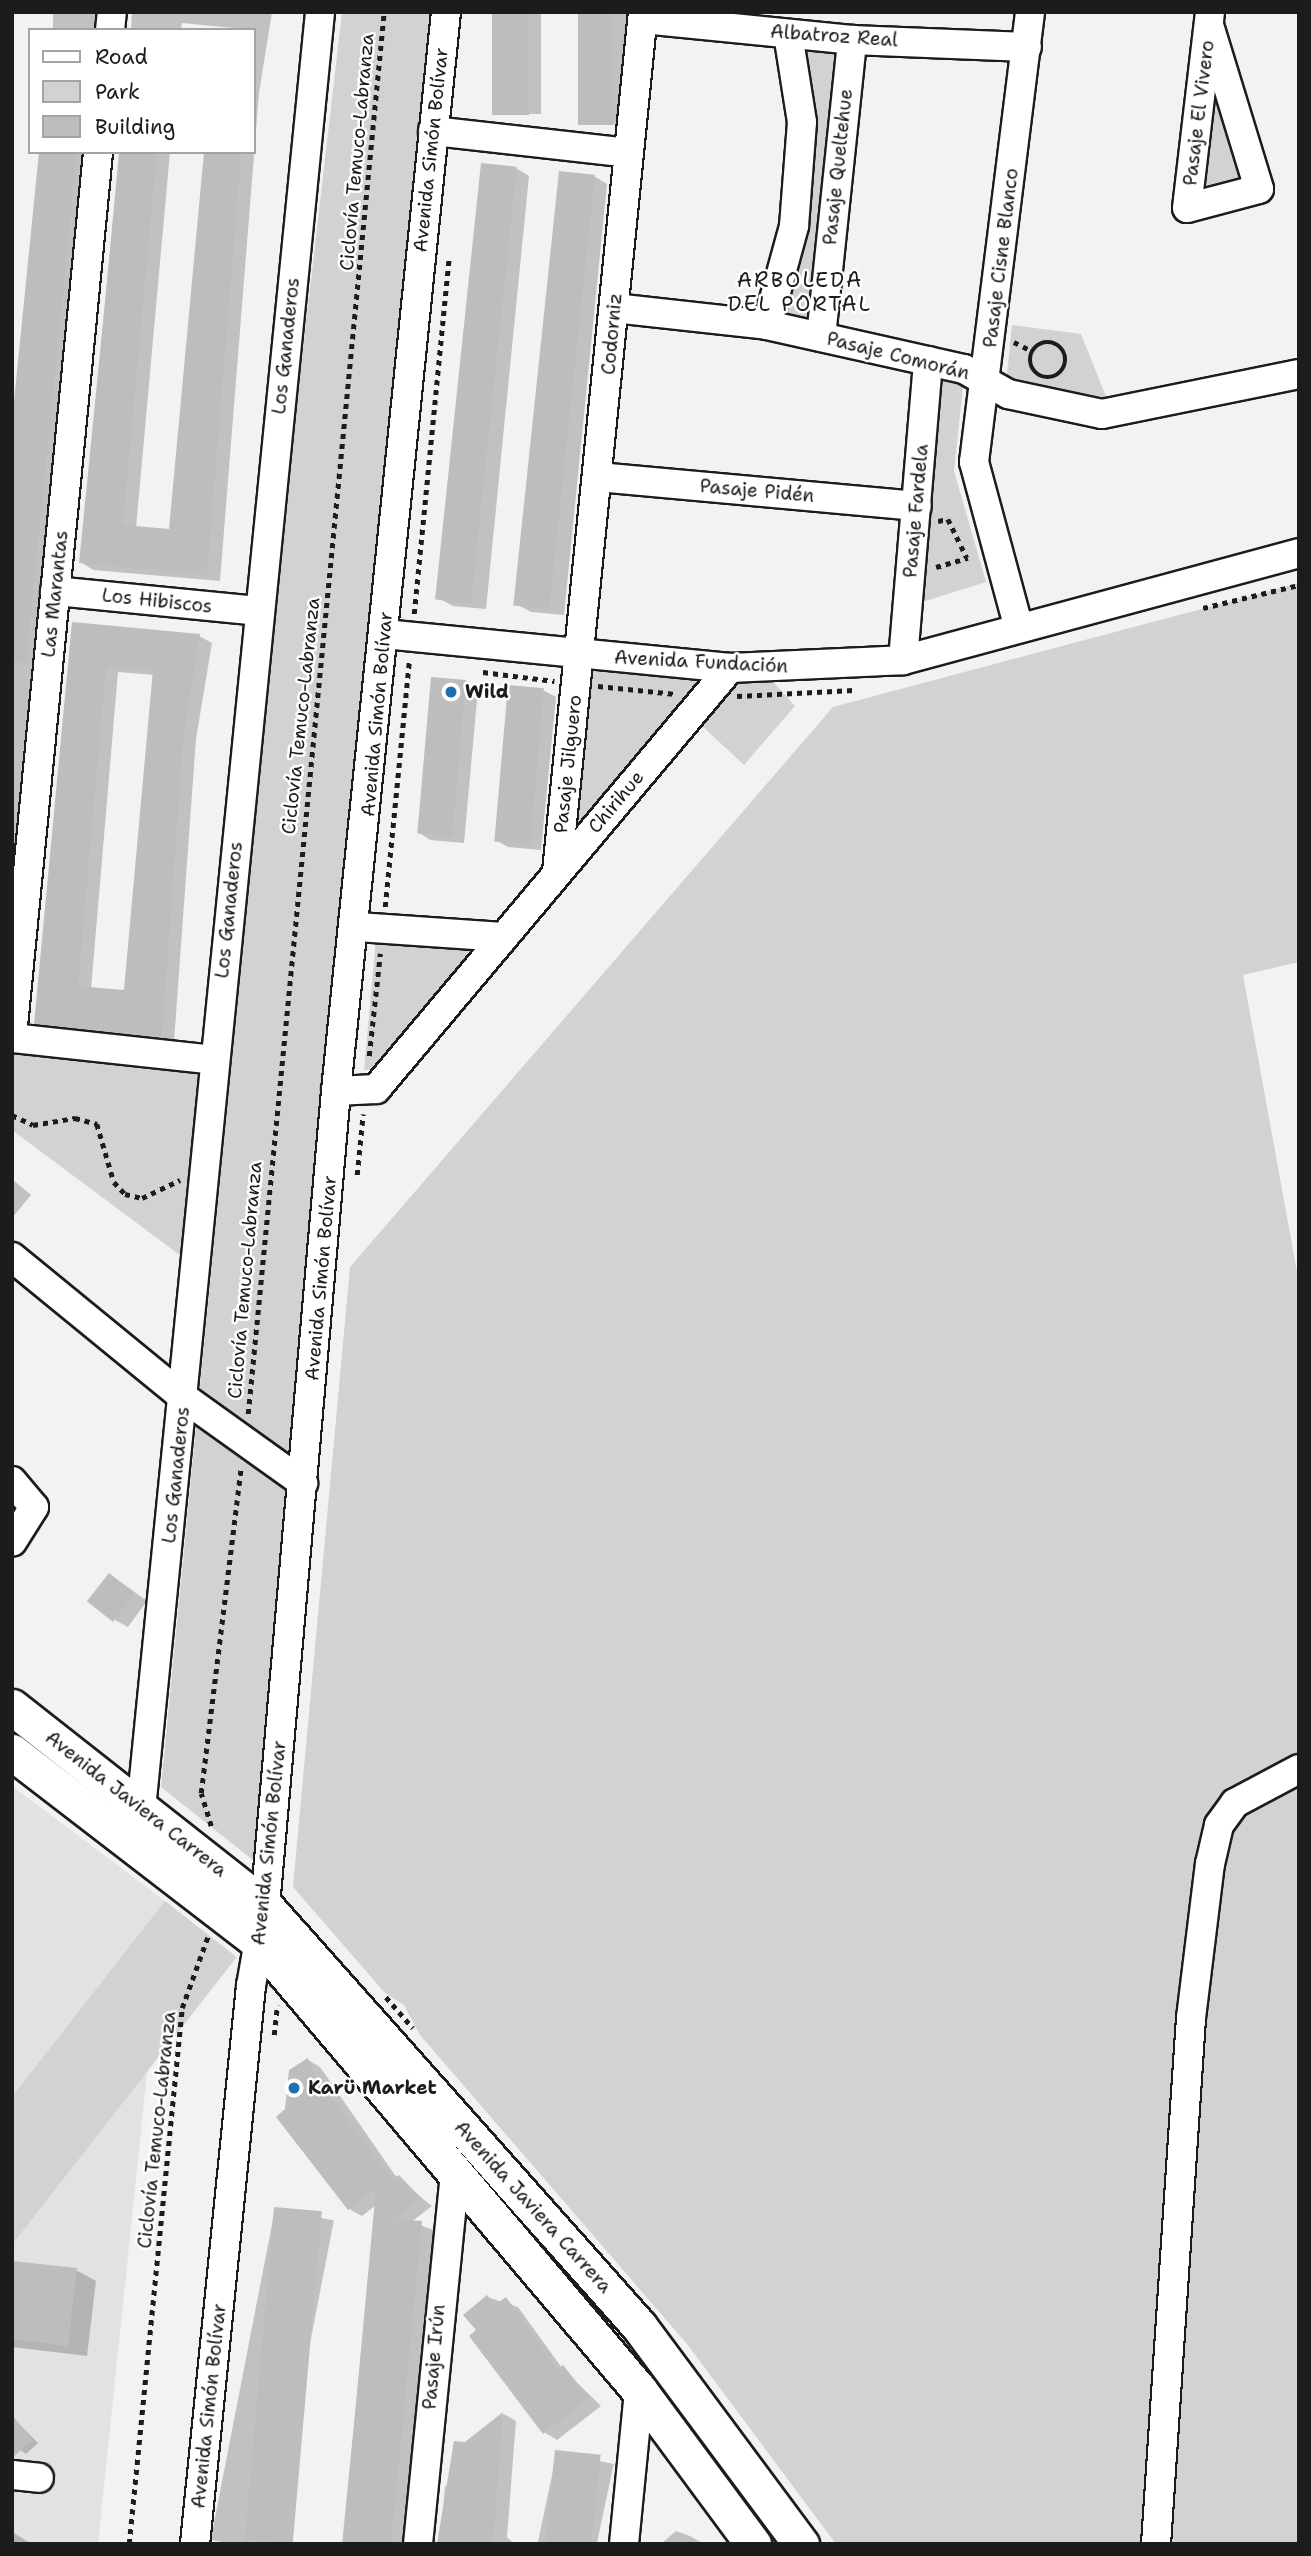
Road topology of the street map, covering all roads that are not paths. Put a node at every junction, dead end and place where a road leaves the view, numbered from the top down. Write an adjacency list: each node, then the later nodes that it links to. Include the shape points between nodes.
1 (320, 12): 22 (street, Los Ganaderos)
2 (446, 12): 9 (street, Avenida Simón Bolívar)
3 (1030, 12): 8 (street, Pasaje Cisne Blanco)
4 (643, 16): 6 (street, Albatroz Real); 10 (street, Codorniz)
5 (1209, 19): 5 (street, Pasaje El Vivero, via 1259,189 1187,208 1192,169)
6 (788, 34): 7 (street, Albatroz Real); 13 (street, via 802,122 794,226)
7 (852, 40): 8 (street, Albatroz Real); 14 (street, Pasaje Queltehue)
8 (1027, 47): 17 (street, Pasaje Cisne Blanco)
9 (432, 131): 10 (street); 24 (street, Avenida Simón Bolívar)
10 (628, 153): 12 (street, Codorniz)
11 (98, 154): 21 (street, Las Marantas)
12 (614, 308): 13 (street, Pasaje Comorán); 18 (street, Codorniz)
13 (767, 325): 14 (street, Pasaje Comorán)
14 (821, 337): 15 (street, Pasaje Comorán)
15 (928, 361): 17 (street, Pasaje Comorán); 19 (street, Pasaje Fardela)
16 (1299, 374): 17 (street, Pasaje Comorán, via 1102,414 1007,394)
17 (986, 381): 23 (street, Pasaje Cisne Blanco, via 974,462)
18 (598, 477): 19 (street, Pasaje Pidén); 25 (street, Codorniz)
19 (917, 506): 26 (street, Pasaje Fardela)
20 (1299, 553): 23 (street, Avenida Fundación)
21 (55, 591): 22 (street, Los Hibiscos); 31 (street, Las Marantas)
22 (260, 611): 32 (street, Los Ganaderos)
23 (1018, 625): 26 (street, Avenida Fundación)
24 (404, 626): 25 (street, Avenida Fundación); 29 (street, Avenida Simón Bolívar)
25 (578, 655): 27 (street, Avenida Fundación); 28 (street, Pasaje Jilguero)
26 (903, 660): 27 (street, Avenida Fundación)
27 (730, 668): 28 (street, Chirihue)
28 (557, 872): 30 (street, Chirihue)
29 (370, 927): 30 (street); 33 (street, Avenida Simón Bolívar)
30 (504, 937): 33 (street, Chirihue, via 376,1089)
31 (12, 1037): 32 (street, Las Marantas)
32 (214, 1060): 35 (street, Los Ganaderos)
33 (336, 1091): 37 (street, Avenida Simón Bolívar)
34 (12, 1257): 35 (street)
35 (183, 1397): 37 (street); 42 (street, Los Ganaderos)
36 (12, 1481): 38 (street, via 34,1507)
37 (303, 1483): 44 (street, Avenida Simón Bolívar)
38 (19, 1534)
39 (12, 1707): 42 (main road, Avenida Javiera Carrera)
40 (12, 1752): 43 (main road, Avenida Javiera Carrera)
41 (1299, 1769): 54 (street, via 1235,1803 1219,1825 1210,1864 1191,2018)
42 (141, 1809): 43 (main road, via 121,1815); 44 (main road, Avenida Javiera Carrera)
43 (89, 1810): 45 (main road, Avenida Javiera Carrera)
44 (265, 1906): 45 (street, Avenida Simón Bolívar); 47 (main road, Avenida Javiera Carrera)
45 (260, 1943): 46 (main road, Avenida Javiera Carrera); 49 (street, Avenida Simón Bolívar)
46 (455, 2171): 48 (main road, Avenida Javiera Carrera); 50 (street, Pasaje Irún)
47 (639, 2326): 48 (main road); 53 (main road, Avenida Javiera Carrera)
48 (639, 2390): 51 (street); 52 (main road, Avenida Javiera Carrera)
49 (195, 2544)
50 (418, 2544)
51 (624, 2544)
52 (753, 2544)
53 (801, 2544)
54 (1156, 2544)

